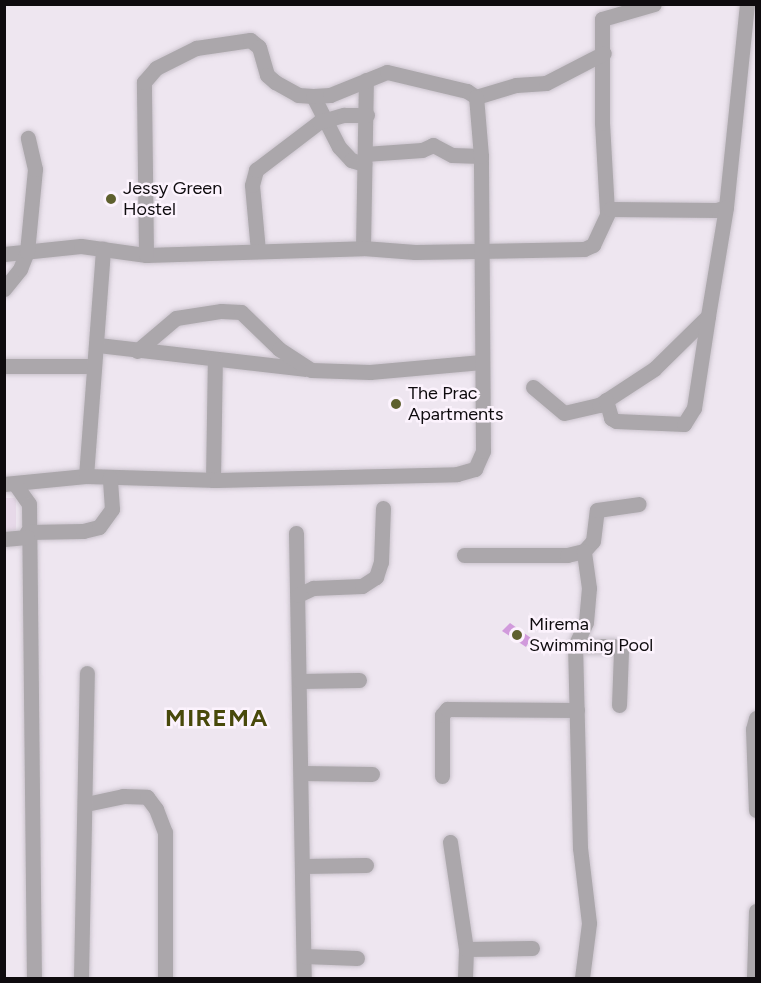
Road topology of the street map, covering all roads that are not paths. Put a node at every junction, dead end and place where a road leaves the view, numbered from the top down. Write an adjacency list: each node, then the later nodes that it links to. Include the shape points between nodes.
1 (654, 4): 3 (street, via 641,11 602,19)
2 (747, 4): 12 (street)
3 (603, 54): 6 (street, via 546,83 516,85); 13 (street)
4 (366, 80): 5 (street, via 330,95); 6 (street, via 387,72 467,91); 7 (street)
5 (313, 96): 8 (street); 20 (street, via 298,95 267,75 259,46 249,40 196,48 150,74 143,93)
6 (476, 97): 10 (street)
7 (367, 115): 8 (street); 11 (street)
8 (327, 120): 11 (street, via 339,147 351,160); 17 (street, via 256,171 252,185)
9 (28, 138): 18 (street, via 35,169)
10 (481, 156): 11 (street, via 452,155 433,145); 16 (street)
11 (364, 159): 14 (street)
12 (726, 207): 13 (street, via 696,212 622,207); 22 (street)
13 (607, 212): 16 (street, via 593,245 584,249)
14 (363, 248): 16 (street, via 415,252); 17 (street)
15 (104, 249): 18 (street, via 81,246); 20 (street); 23 (street)
16 (479, 250): 26 (street)
17 (258, 251): 20 (street)
18 (27, 252): 19 (street); 21 (street, via 20,269)
19 (4, 254)
20 (146, 255)
21 (4, 289)
22 (708, 316): 31 (street, via 654,369); 31 (street, via 694,408 684,424 616,421 610,418)
23 (98, 345): 24 (street); 28 (street)
24 (137, 351): 25 (street); 29 (street, via 176,318 199,312 241,312 287,356)
25 (215, 359): 29 (street); 34 (street)
26 (482, 362): 29 (street, via 370,372); 34 (street, via 483,451 475,470)
27 (4, 366): 28 (street)
28 (94, 366): 32 (street)
29 (311, 370)
30 (533, 387): 31 (street, via 564,413)
31 (606, 400)
32 (86, 476): 33 (street); 35 (street)
33 (110, 477): 34 (street); 39 (street, via 112,509 99,527)
34 (213, 480)
35 (10, 484): 39 (street, via 28,504)
36 (639, 504): 41 (street, via 597,510 593,541)
37 (383, 508): 43 (street, via 381,562 376,578 362,586 313,588)
38 (296, 532): 43 (street)
39 (27, 534): 40 (street); 64 (street)
40 (4, 539)
41 (584, 551): 42 (street, via 567,555); 44 (street, via 589,588 585,622)
42 (464, 555)
43 (298, 596): 46 (street)
44 (575, 646): 48 (street, via 613,646 621,651); 49 (street)
45 (87, 673): 54 (street, via 83,706)
46 (300, 681): 47 (street); 51 (street)
47 (359, 681)
48 (619, 705)
49 (577, 710): 53 (street, via 447,709 442,715); 69 (street, via 580,848 589,923)
50 (756, 718): 55 (street)
51 (302, 773): 52 (street); 58 (street)
52 (372, 774)
53 (442, 776)
54 (86, 804): 65 (street); 66 (street, via 123,796 147,796 156,808 165,832)
55 (756, 810)
56 (450, 842): 61 (street)
57 (366, 865): 58 (street)
58 (304, 866): 62 (street)
59 (756, 911): 70 (street)
60 (532, 948): 61 (street)
61 (466, 950): 68 (street)
62 (304, 956): 63 (street); 67 (street)
63 (357, 958)
64 (34, 978)
65 (81, 978)
66 (165, 978)
67 (304, 978)
68 (465, 978)
69 (582, 978)
70 (754, 978)

